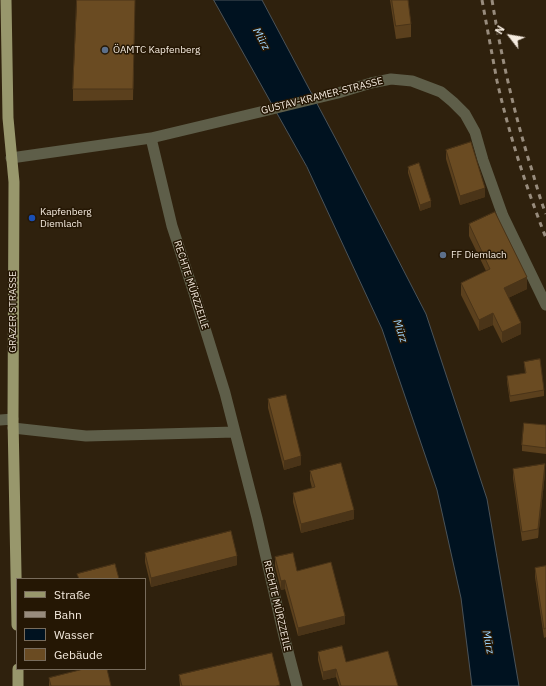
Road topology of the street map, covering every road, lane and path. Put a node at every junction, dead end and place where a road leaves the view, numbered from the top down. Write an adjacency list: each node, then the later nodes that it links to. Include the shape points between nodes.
1 (6, 0): 2 (main road, GRAZER STRASSE)
2 (4, 118): 4 (main road, GRAZER STRASSE)
3 (151, 138): 4 (street, GUSTAV-KRAMER-STRASSE); 5 (street, GUSTAV-KRAMER-STRASSE, via 391,79 412,81 441,92 465,114 475,132 503,216); 8 (street, RECHTE MÜRZZEILE, via 172,226)
4 (11, 158): 7 (main road, GRAZER STRASSE, via 14,190)
5 (546, 306)
6 (0, 420): 7 (street)
7 (13, 424): 8 (street, via 86,436); 9 (main road, GRAZER STRASSE)
8 (235, 432): 12 (street, RECHTE MÜRZZEILE)
9 (16, 578)
10 (18, 670): 11 (main road)
11 (18, 686)
12 (297, 686)

